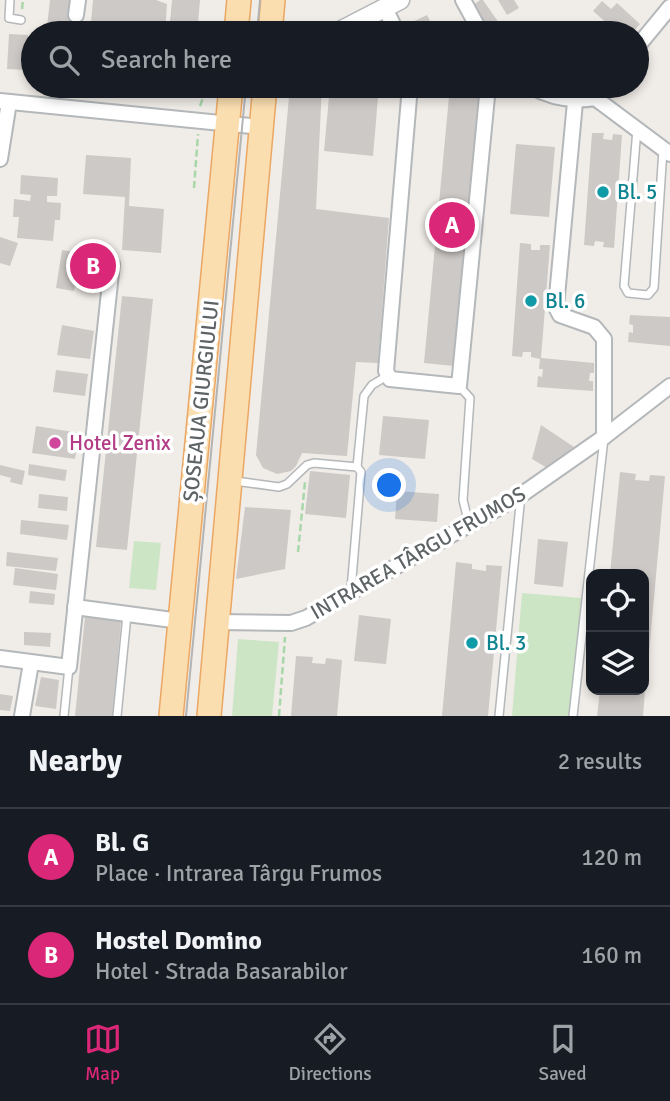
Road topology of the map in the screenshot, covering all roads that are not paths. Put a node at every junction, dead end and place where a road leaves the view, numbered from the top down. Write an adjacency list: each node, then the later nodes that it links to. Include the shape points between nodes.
1 (10, 0): 7 (lane, via 9,18)
2 (239, 0): 8 (main road)
3 (273, 0): 9 (main road)
4 (463, 0): 11 (street)
5 (393, 4): 10 (street)
6 (670, 6): 12 (street)
7 (21, 20)
8 (237, 21)
9 (271, 21)
10 (359, 21)
11 (474, 21)
12 (649, 32)
13 (230, 98): 22 (main road, ȘOSEAUA GIURGIULUI)
14 (264, 98): 23 (main road, ȘOSEAUA GIURGIULUI)
15 (409, 98): 28 (street)
16 (487, 98): 29 (street)
17 (560, 98): 21 (street)
18 (591, 98): 21 (street)
19 (596, 98): 24 (street)
20 (4, 102): 22 (street); 26 (street)
21 (575, 102): 31 (street, via 556,307 560,315 594,327 604,338)
22 (228, 124): 23 (street); 39 (main road, ȘOSEAUA GIURGIULUI)
23 (261, 127): 33 (main road, ȘOSEAUA GIURGIULUI)
24 (637, 128): 25 (street); 25 (lane, via 624,286 628,293 648,295 654,288)
25 (667, 151)
26 (0, 159)
27 (112, 264): 37 (street)
28 (387, 376): 29 (street); 32 (lane, via 364,396)
29 (459, 386): 35 (lane, via 470,398 463,500)
30 (670, 386): 31 (street, INTRAREA TÂRGU FRUMOS)
31 (604, 437): 34 (street, INTRAREA TÂRGU FRUMOS); 50 (lane)
32 (357, 467): 33 (lane, via 307,465 279,487); 36 (lane, via 361,472)
33 (230, 480): 40 (main road, ȘOSEAUA GIURGIULUI)
34 (521, 495): 35 (street, INTRAREA TÂRGU FRUMOS); 49 (lane)
35 (469, 524): 36 (street, INTRAREA TÂRGU FRUMOS)
36 (351, 591): 40 (street, INTRAREA TÂRGU FRUMOS, via 306,618 284,623)
37 (75, 607): 38 (street); 43 (street)
38 (127, 615): 39 (street); 46 (lane)
39 (180, 621): 47 (main road, ȘOSEAUA GIURGIULUI)
40 (217, 622): 48 (main road, ȘOSEAUA GIURGIULUI)
41 (0, 658): 42 (street)
42 (32, 663): 43 (street); 44 (street)
43 (69, 667): 45 (lane)
44 (22, 716)
45 (64, 716)
46 (117, 716)
47 (171, 716)
48 (209, 716)
49 (499, 716)
50 (573, 716)

